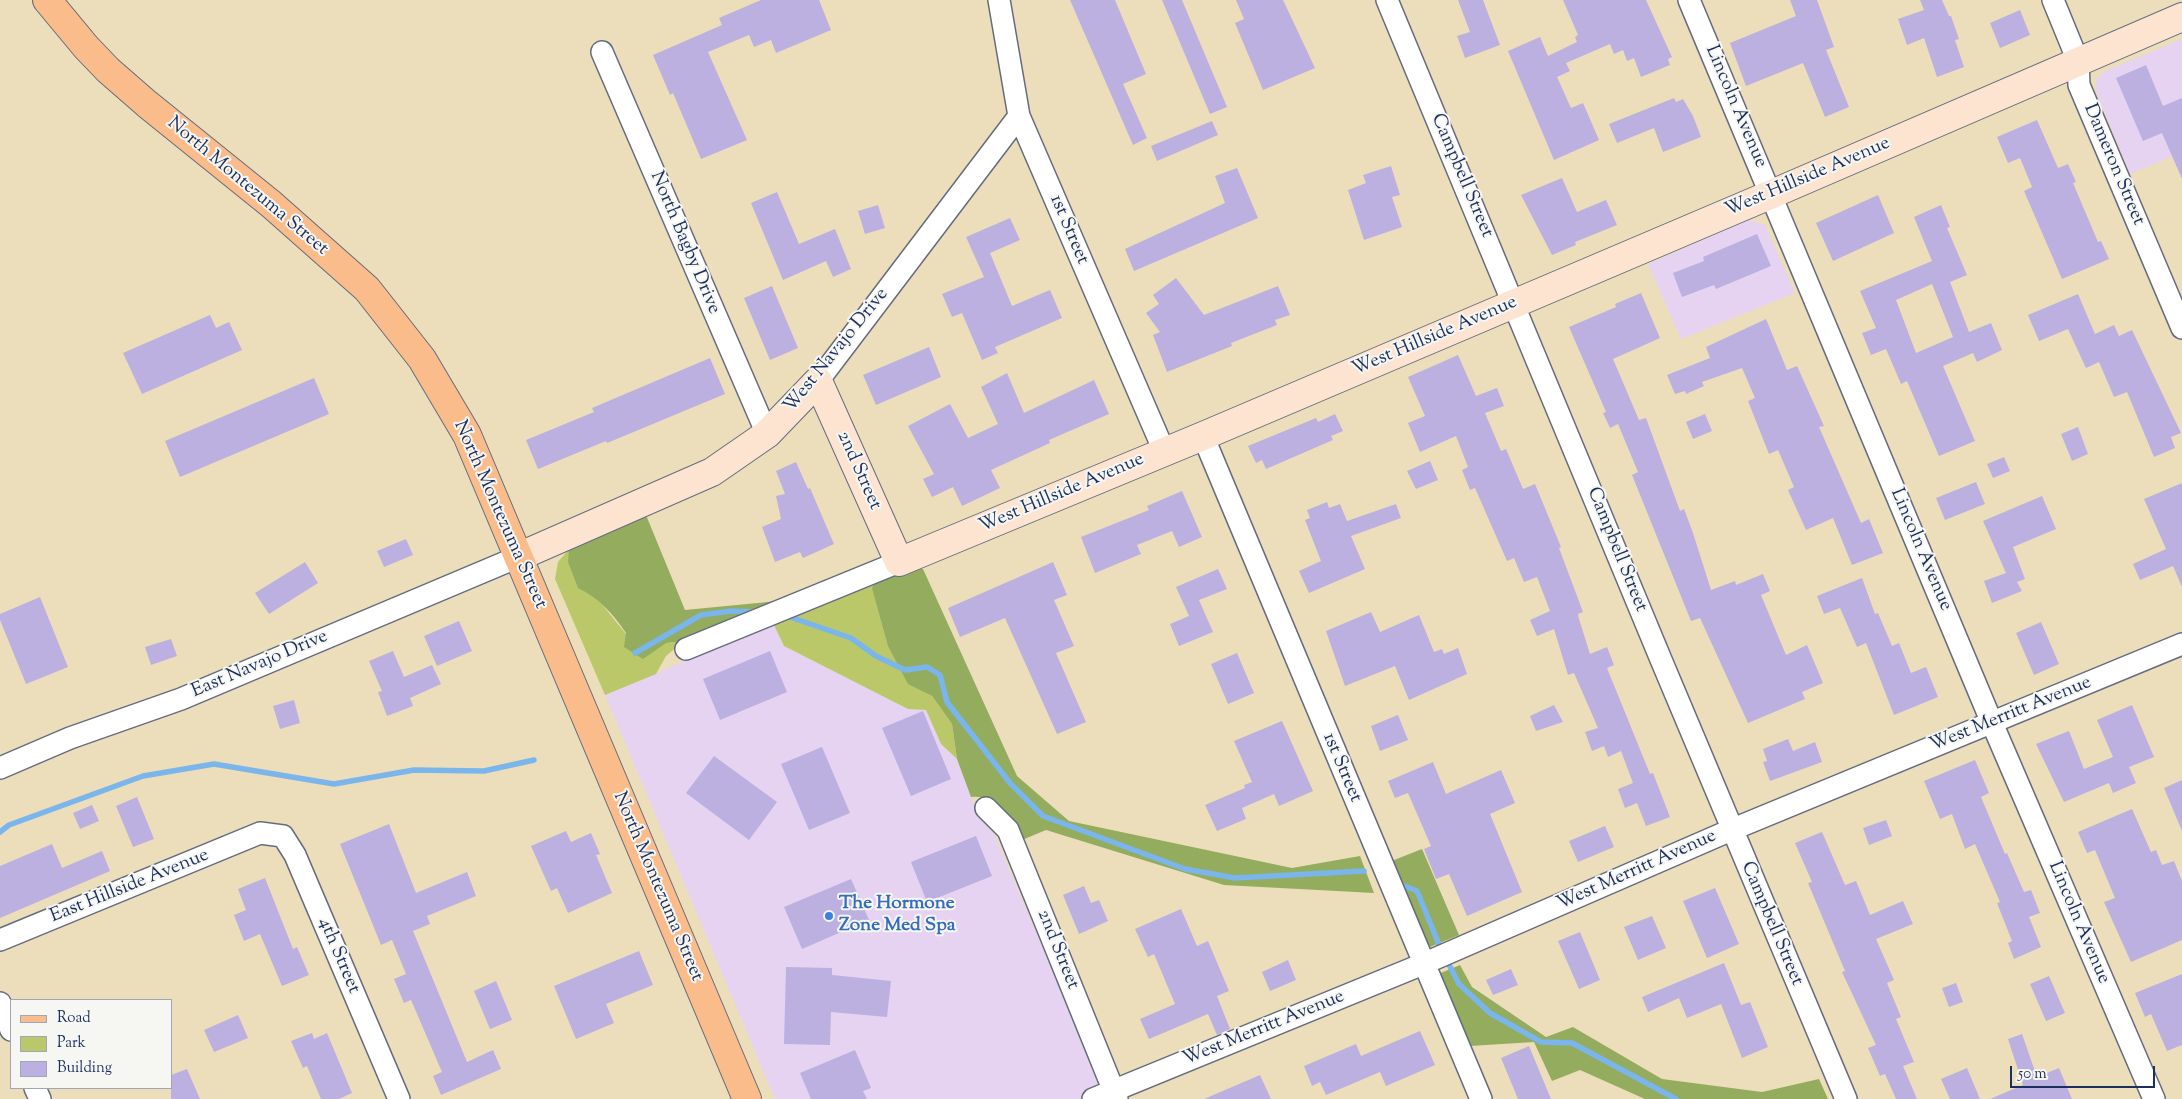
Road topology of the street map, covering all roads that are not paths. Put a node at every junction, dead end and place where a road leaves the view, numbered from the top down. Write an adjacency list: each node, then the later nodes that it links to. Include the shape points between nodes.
1 (47, 0): 17 (main road, North Montezuma Street, via 108,70 271,204 366,289 422,359 467,435)
2 (999, 0): 9 (street, 1st Street)
3 (1387, 0): 11 (street, Campbell Street)
4 (1689, 0): 10 (street, Lincoln Avenue)
5 (2053, 0): 8 (street, Dameron Street)
6 (2182, 16): 8 (street, West Hillside Avenue)
7 (602, 52): 14 (street, North Bagby Drive)
8 (2078, 61): 10 (street, West Hillside Avenue); 12 (street, Dameron Street, via 2079,85)
9 (1019, 116): 13 (street, West Navajo Drive); 16 (street, 1st Street)
10 (1772, 194): 11 (street, West Hillside Avenue); 21 (street, Lincoln Avenue)
11 (1514, 303): 15 (street, West Hillside Avenue); 24 (street, Campbell Street)
12 (2182, 328)
13 (818, 381): 14 (street, West Navajo Drive); 18 (street, 2nd Street)
14 (767, 434): 17 (street, West Navajo Drive, via 712,472)
15 (1203, 436): 16 (street, West Hillside Avenue); 27 (street, 1st Street)
16 (1164, 451): 18 (street, West Hillside Avenue)
17 (518, 556): 22 (street, East Navajo Drive, via 182,699 70,738); 32 (main road, North Montezuma Street)
18 (899, 562): 20 (street, West Hillside Avenue)
19 (2182, 644): 21 (street, West Merritt Avenue)
20 (686, 649)
21 (1992, 723): 24 (street, West Merritt Avenue); 36 (street, Lincoln Avenue)
22 (0, 768)
23 (986, 808): 30 (street, 2nd Street, via 1012,838)
24 (1731, 830): 27 (street, West Merritt Avenue); 35 (street, Campbell Street)
25 (260, 834): 26 (street, East Hillside Avenue); 31 (street, 4th Street, via 283,836 295,855)
26 (0, 940)
27 (1426, 963): 30 (street, West Merritt Avenue); 34 (street, 1st Street)
28 (0, 1003): 29 (street)
29 (10, 1028)
30 (1116, 1094): 33 (street, West Merritt Avenue)
31 (399, 1099)
32 (747, 1099)
33 (1093, 1099)
34 (1481, 1099)
35 (1846, 1099)
36 (2154, 1099)

